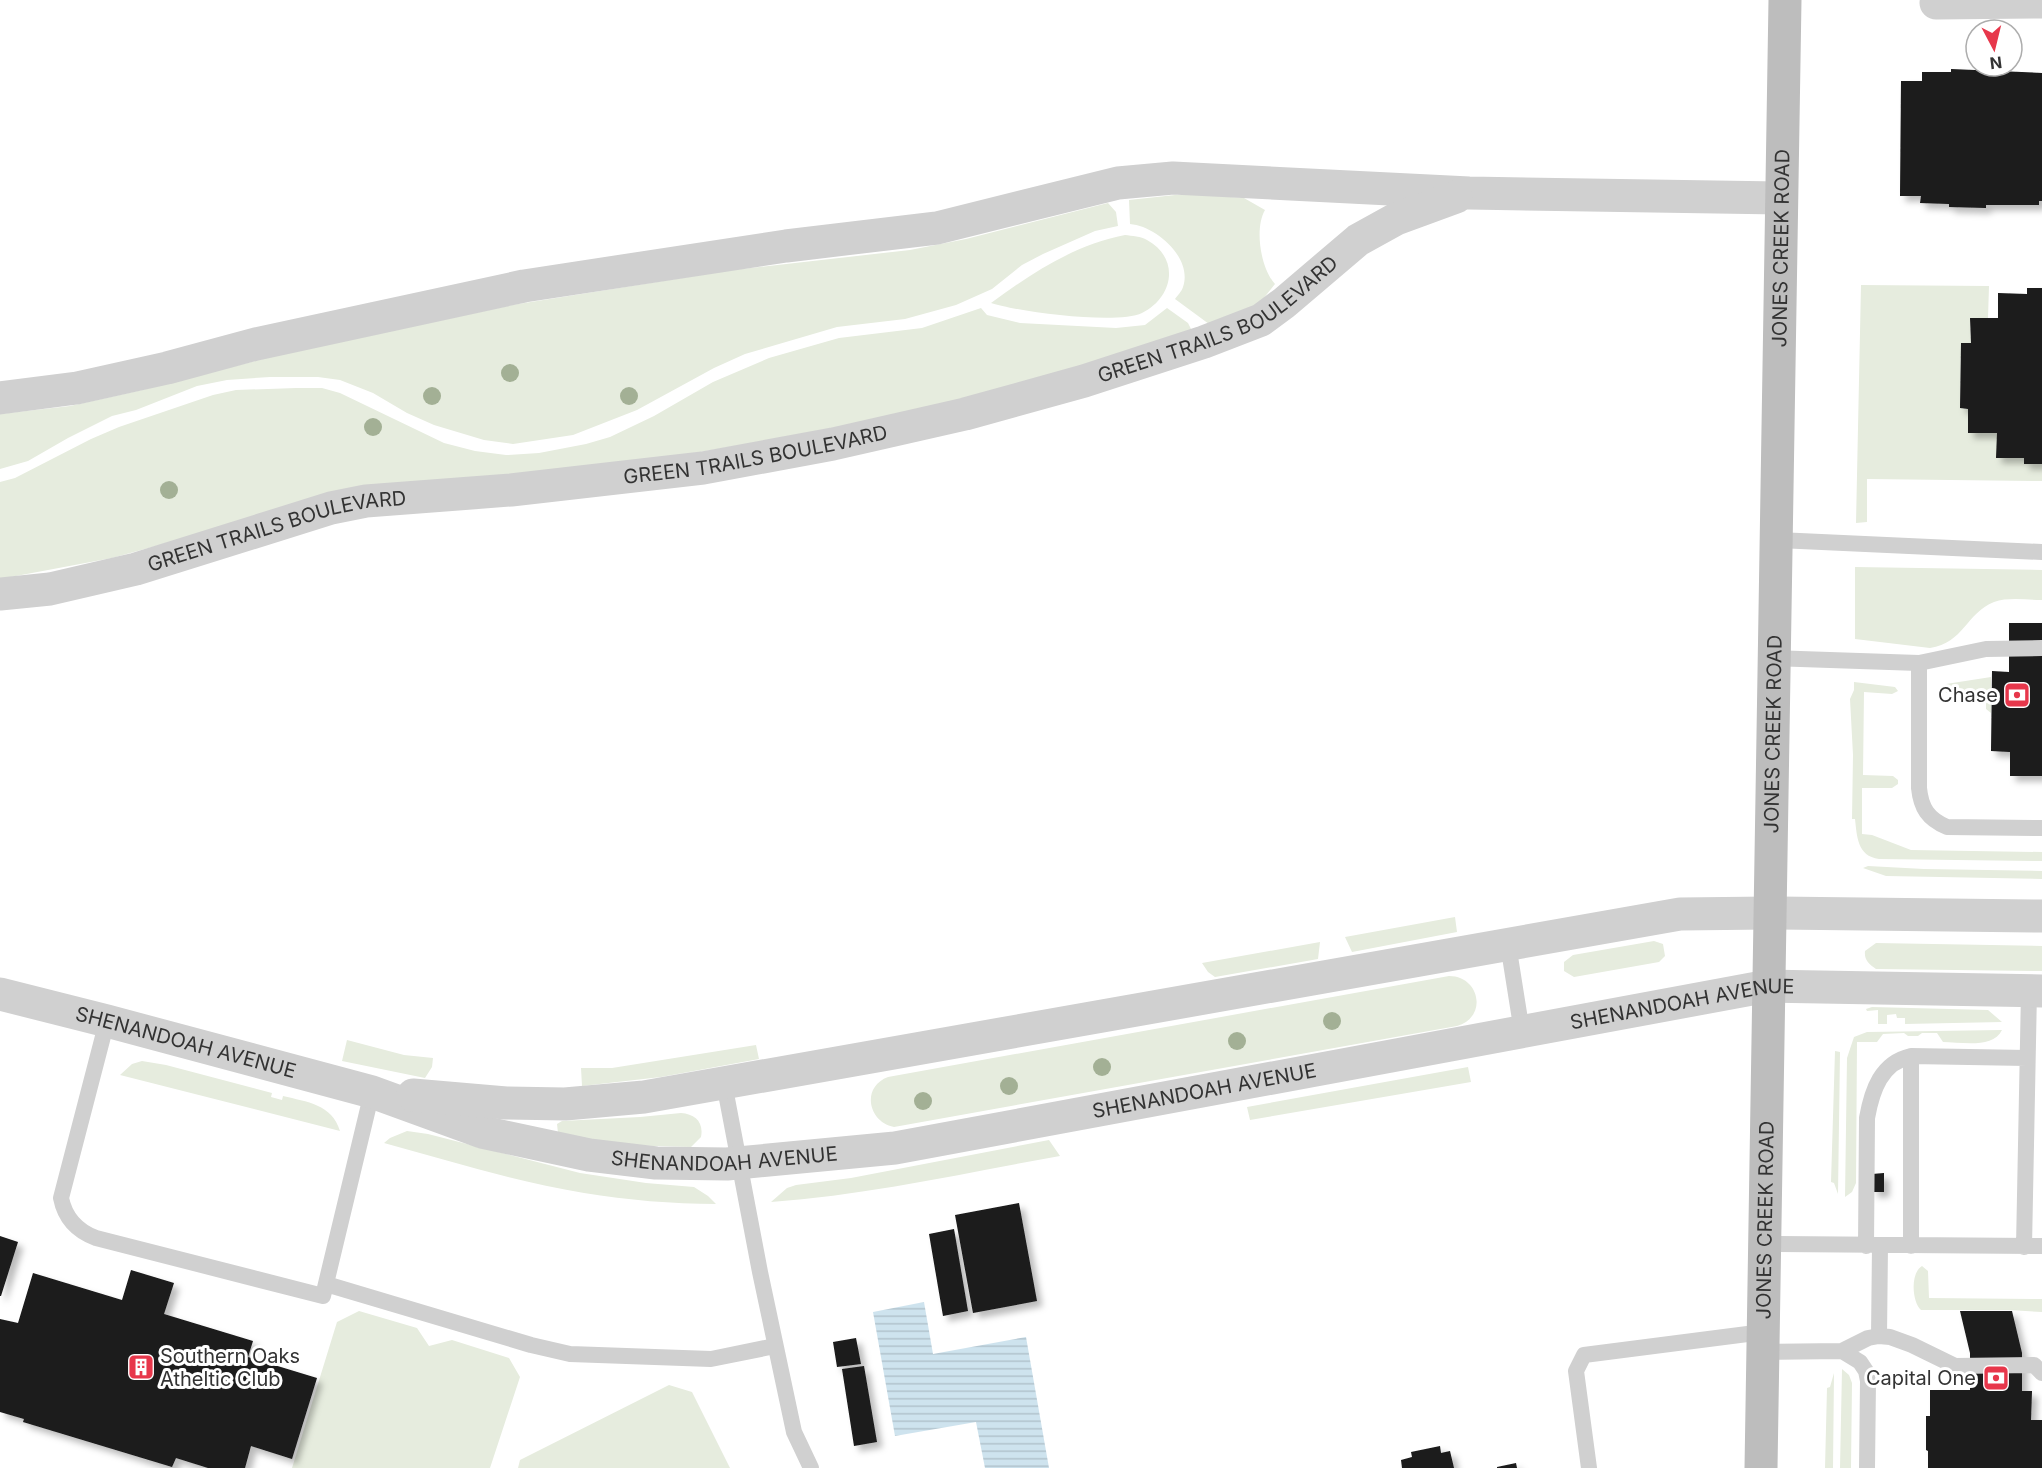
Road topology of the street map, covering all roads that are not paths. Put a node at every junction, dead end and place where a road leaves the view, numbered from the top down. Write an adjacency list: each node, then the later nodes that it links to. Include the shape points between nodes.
1 (1785, 0): 5 (main road, JONES CREEK ROAD)
2 (2042, 2): 3 (street)
3 (1935, 3)
4 (1469, 193): 5 (street, GREEN TRAILS BOULEVARD); 6 (street, GREEN TRAILS BOULEVARD, via 1173,178 1118,183 937,228 524,286 256,344 77,388); 9 (street, GREEN TRAILS BOULEVARD, via 1396,219 1358,240 1261,320 1084,381 965,414 703,468 511,490 366,501 297,518 136,569 50,589)
5 (1781, 198): 7 (main road, JONES CREEK ROAD)
6 (0, 398)
7 (1776, 540): 8 (lane); 11 (main road, JONES CREEK ROAD)
8 (2042, 552)
9 (0, 594)
10 (2042, 648): 12 (lane, via 1986,649)
11 (1774, 658): 12 (lane); 14 (main road, JONES CREEK ROAD)
12 (1919, 663): 13 (lane, via 1919,788 1925,812 1947,827)
13 (2042, 828)
14 (1769, 913): 15 (street, SHENANDOAH AVENUE); 16 (street, SHENANDOAH AVENUE, via 1680,914); 17 (main road, JONES CREEK ROAD)
15 (2042, 916)
16 (1508, 944): 21 (lane); 24 (street, SHENANDOAH AVENUE)
17 (1768, 986): 18 (street, SHENANDOAH AVENUE); 21 (street, SHENANDOAH AVENUE); 27 (main road, JONES CREEK ROAD)
18 (2036, 991): 23 (lane)
19 (0, 994): 20 (street, SHENANDOAH AVENUE)
20 (107, 1021): 25 (street, SHENANDOAH AVENUE); 32 (lane, via 61,1198 64,1212 84,1233 96,1238)
21 (1522, 1032): 26 (street, SHENANDOAH AVENUE, via 895,1148)
22 (1911, 1056): 23 (lane); 28 (lane, via 1899,1059 1882,1074 1870,1100 1867,1118); 29 (lane)
23 (2027, 1058): 30 (lane)
24 (723, 1083): 25 (street, SHENANDOAH AVENUE, via 644,1097 564,1104); 26 (lane)
25 (372, 1092): 26 (street, SHENANDOAH AVENUE, via 482,1132 589,1155); 32 (lane)
26 (738, 1164): 35 (lane)
27 (1765, 1244): 28 (lane); 34 (main road, JONES CREEK ROAD)
28 (1873, 1246): 29 (lane); 33 (lane)
29 (1911, 1246): 30 (lane)
30 (2024, 1246): 31 (lane)
31 (2042, 1246)
32 (325, 1290): 35 (lane, via 570,1354 711,1359)
33 (1879, 1336): 36 (lane); 37 (lane, via 1912,1345 1955,1366 2034,1365)
34 (1763, 1342): 36 (lane); 39 (lane, via 1584,1356 1576,1371); 40 (main road, JONES CREEK ROAD)
35 (775, 1346): 38 (lane, via 794,1431)
36 (1842, 1351): 41 (lane, via 1860,1362 1866,1371)
37 (2042, 1373)
38 (811, 1468)
39 (1589, 1468)
40 (1761, 1468)
41 (1867, 1468)

